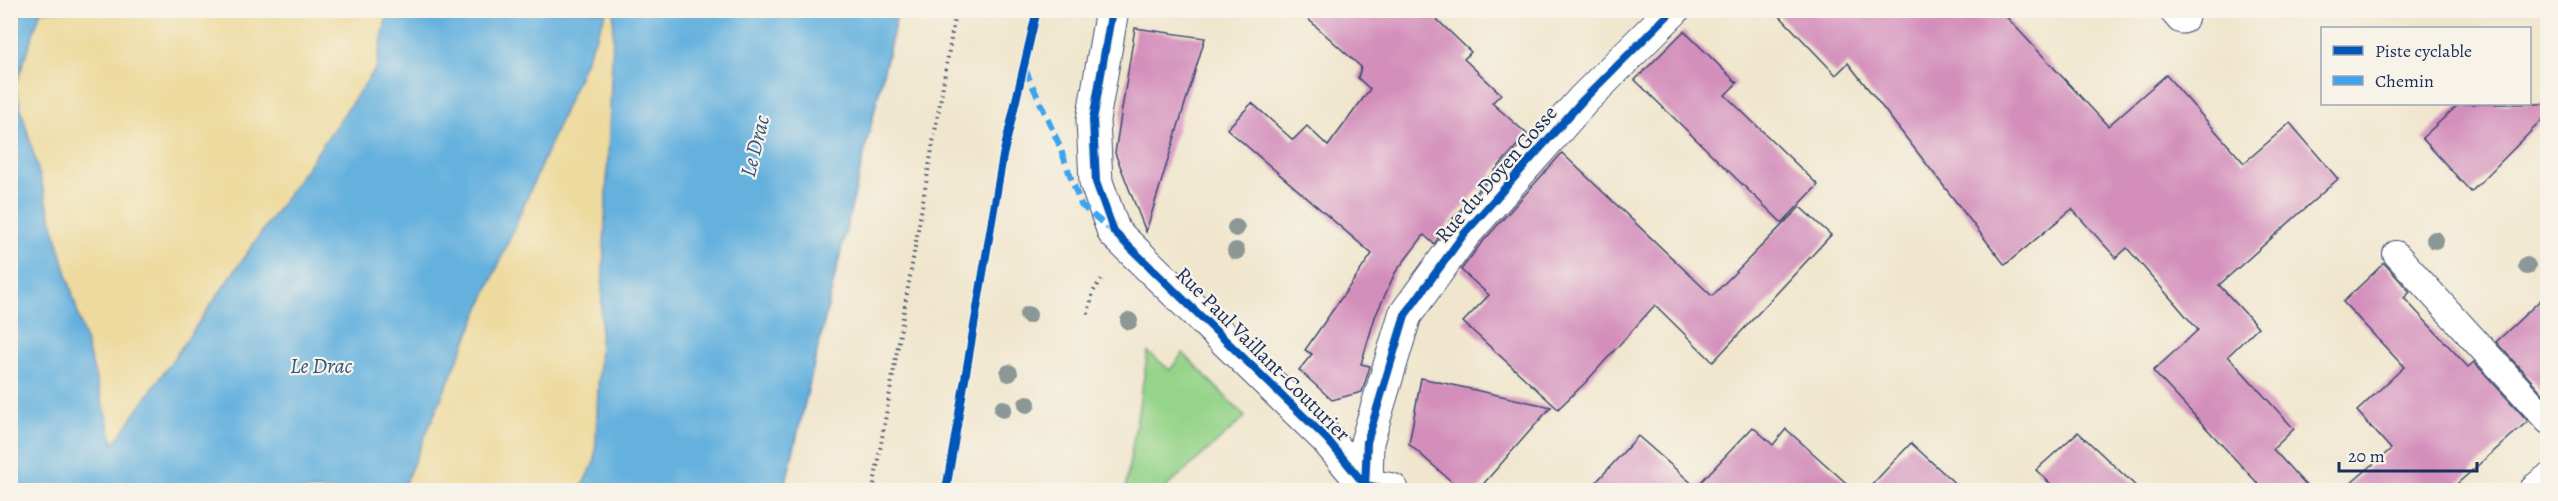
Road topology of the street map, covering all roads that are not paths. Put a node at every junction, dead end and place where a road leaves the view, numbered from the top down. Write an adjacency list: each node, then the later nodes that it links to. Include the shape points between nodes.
1 (1112, 10): 6 (street, Rue Paul Vaillant-Couturier, via 1093,120 1096,182 1114,232)
2 (1673, 10): 6 (street, Rue du Doyen Gosse, via 1583,100 1464,234 1406,315 1367,442)
3 (2396, 254): 4 (lane)
4 (2547, 421)
5 (2547, 481): 7 (street)
6 (1374, 488)
7 (2536, 490)

